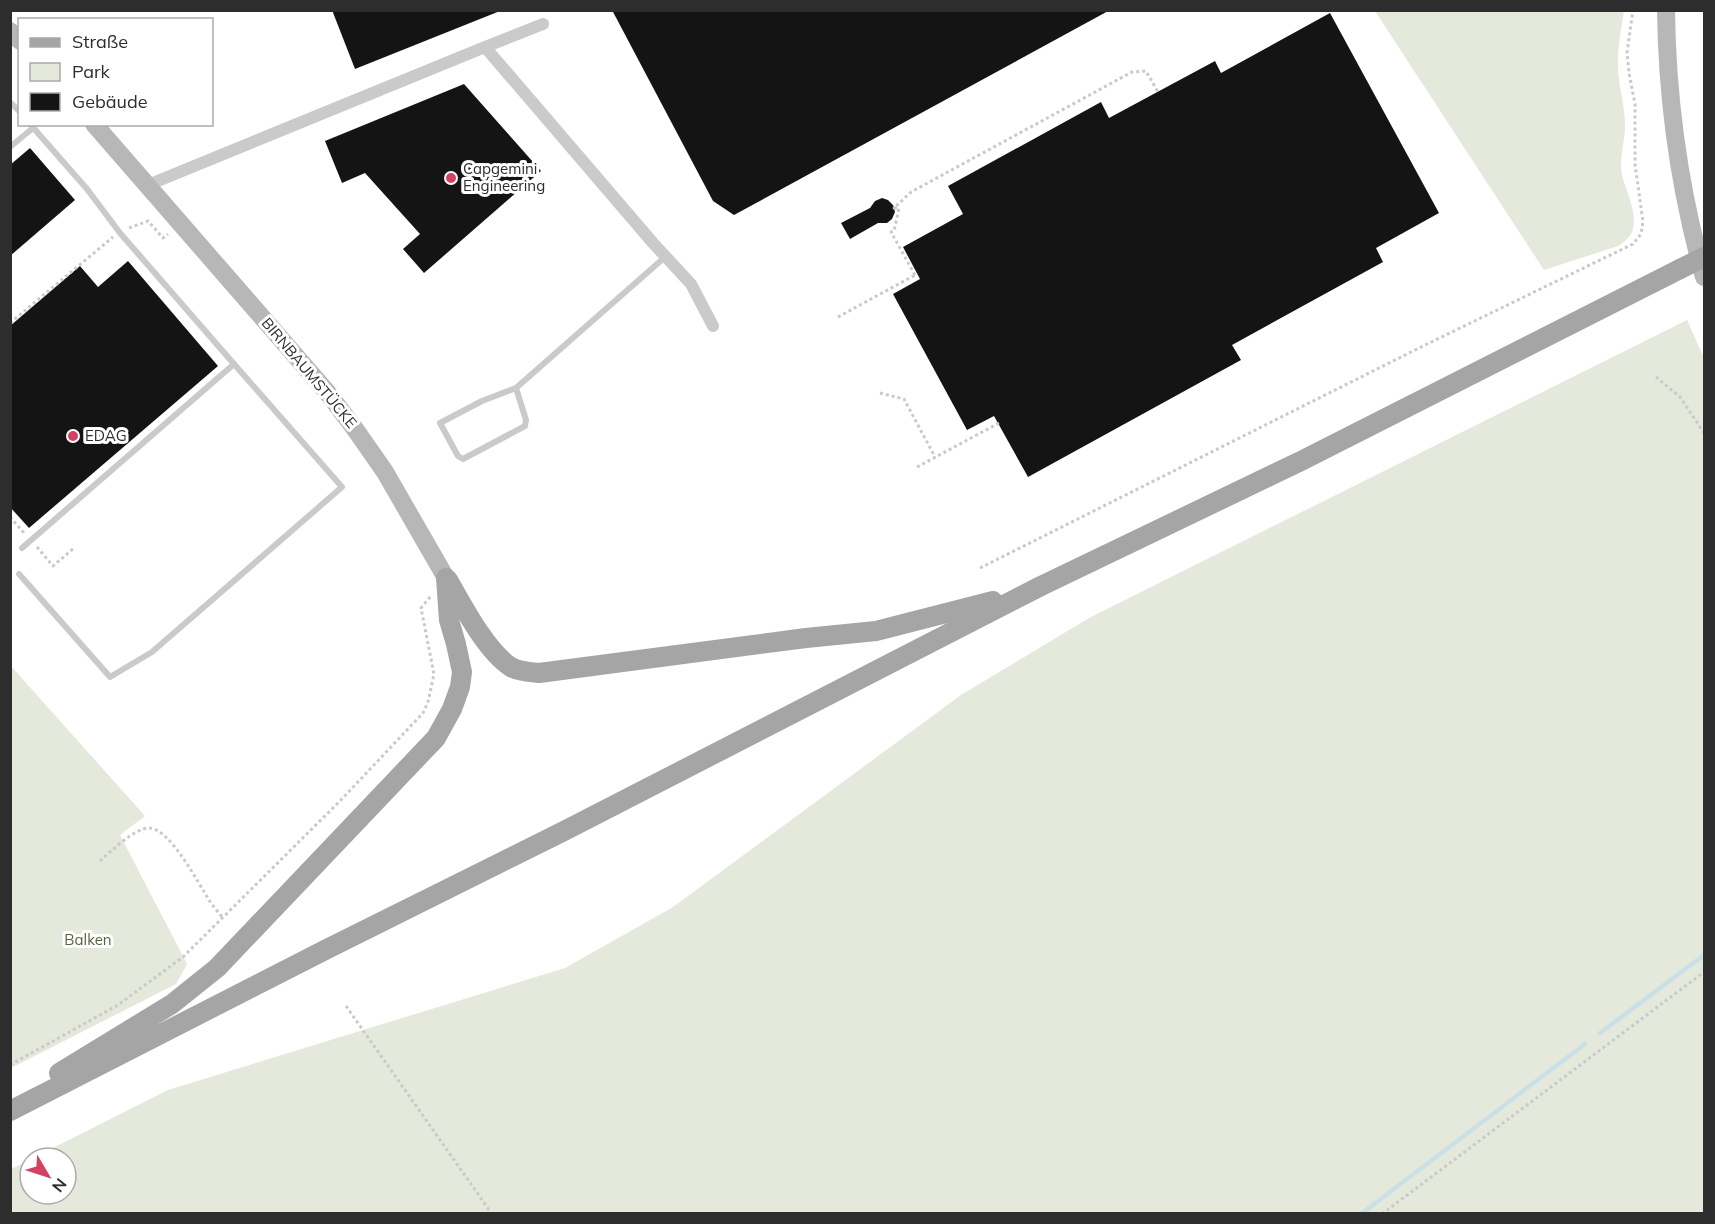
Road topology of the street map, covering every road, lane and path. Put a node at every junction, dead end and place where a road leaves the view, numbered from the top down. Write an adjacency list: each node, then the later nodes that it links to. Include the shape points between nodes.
1 (1633, 10): 27 (path, via 1627,53 1635,104 1635,164 1643,222 1634,244)
2 (1666, 10): 14 (street, via 1684,193)
3 (543, 24): 4 (street)
4 (485, 47): 9 (street); 12 (street)
5 (1158, 92): 15 (path, via 1146,72 1132,72 911,192 894,208 899,207 891,232 916,275)
6 (32, 126): 8 (lane); 11 (lane)
7 (96, 126): 9 (street, BIRNBAUMSTÜCKE)
8 (10, 147)
9 (148, 185): 10 (street, BIRNBAUMSTÜCKE)
10 (181, 223): 11 (path, via 163,238 148,221); 29 (street, BIRNBAUMSTÜCKE, via 355,429)
11 (120, 233): 16 (path); 18 (lane)
12 (665, 256): 17 (street, via 691,284); 20 (lane)
13 (1704, 257): 30 (main road, bridge, via 1301,461)
14 (1704, 277)
15 (838, 317)
16 (10, 323)
17 (713, 326)
18 (234, 364): 26 (lane); 28 (lane, via 342,487 152,652 110,677)
19 (1656, 376): 23 (path, via 1680,397)
20 (516, 388): 20 (lane, via 440,423 458,456 463,459 525,426)
21 (880, 393): 24 (path, via 904,399)
22 (999, 423): 24 (path)
23 (1704, 433)
24 (936, 457): 25 (path)
25 (917, 467)
26 (22, 548)
27 (980, 568)
28 (19, 574)
29 (446, 578): 30 (main road, via 496,653 513,669 539,673 876,631 972,608); 32 (path, via 421,608 434,674 423,713); 36 (main road, via 449,620 462,672 452,709 436,738 217,968 172,1004)
30 (1041, 586): 37 (main road)
31 (100, 861): 32 (path, via 142,829 158,830 171,842)
32 (223, 918): 35 (path, via 183,957 118,1005)
33 (1704, 972): 39 (path)
34 (346, 1006): 38 (path)
35 (10, 1065)
36 (10, 1102)
37 (10, 1110)
38 (492, 1214)
39 (1382, 1214)

